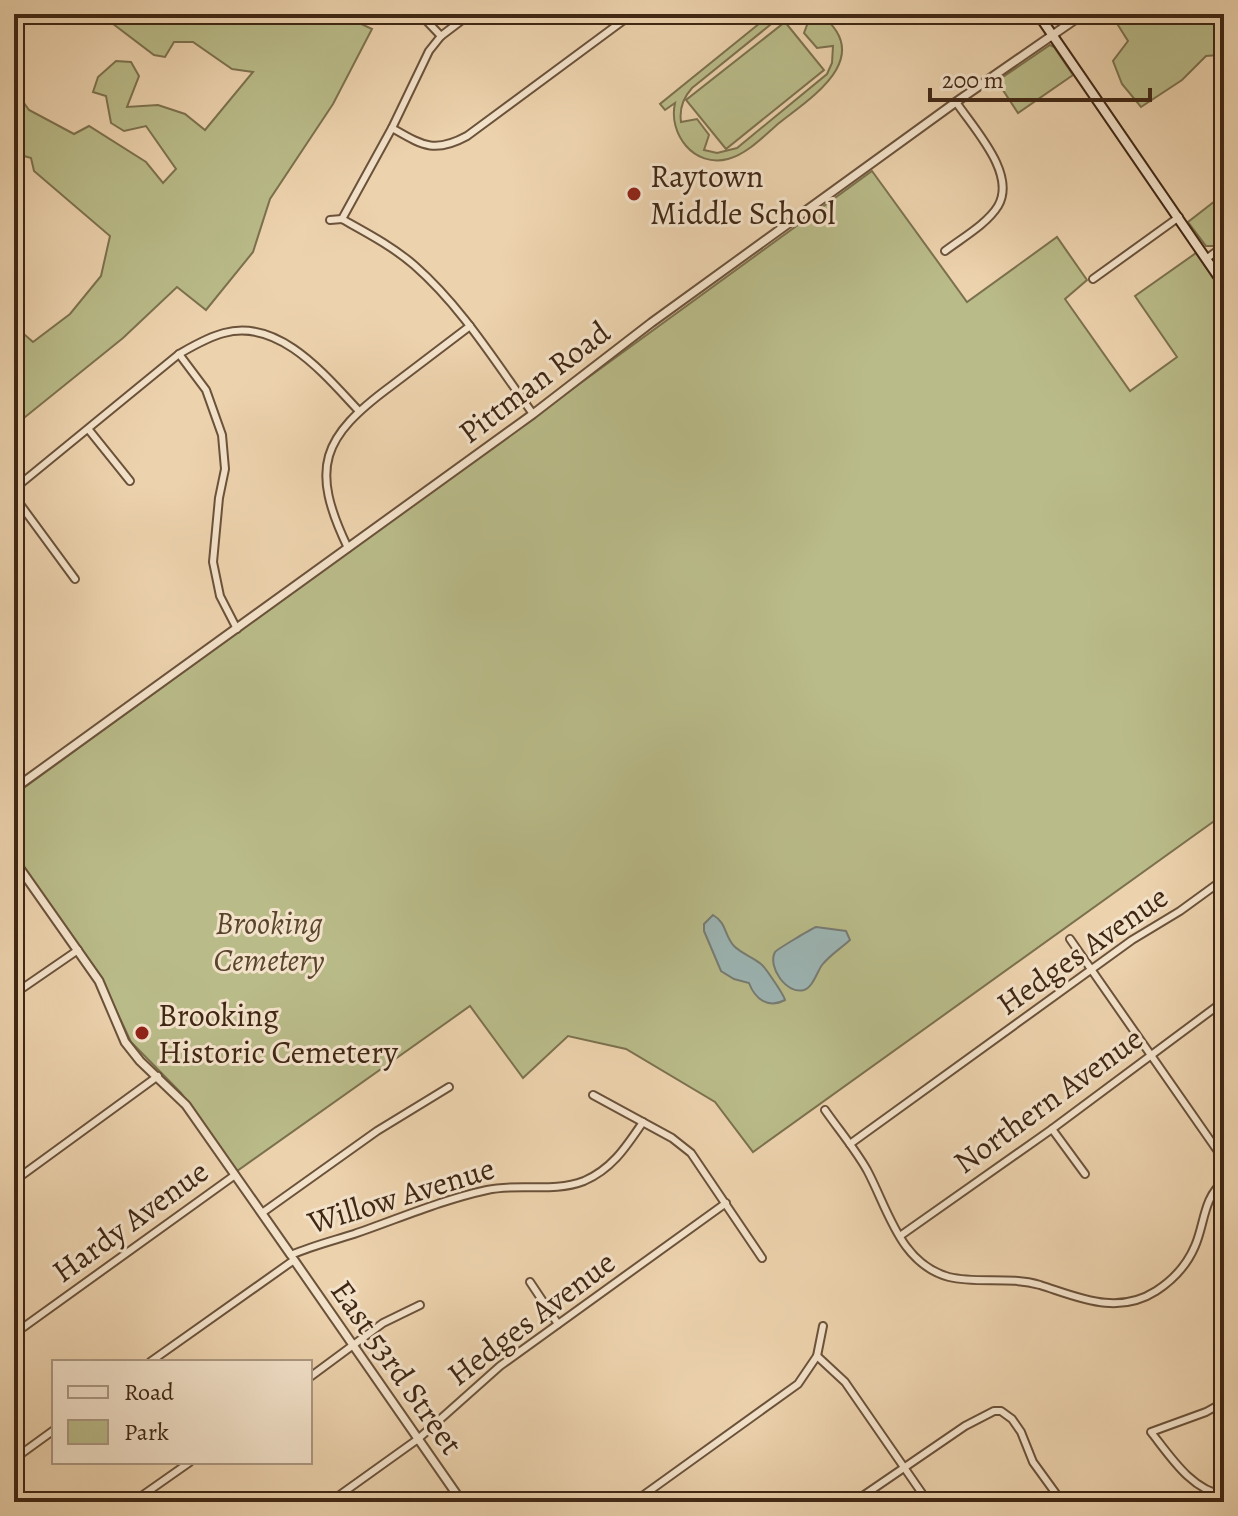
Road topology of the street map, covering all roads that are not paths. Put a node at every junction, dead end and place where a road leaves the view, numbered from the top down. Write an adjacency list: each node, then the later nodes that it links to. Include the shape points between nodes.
1 (420, 14): 7 (street)
2 (470, 14): 7 (street)
3 (632, 14): 9 (street, via 451,145 428,147)
4 (1038, 14): 6 (main road)
5 (1083, 14): 6 (street, Pittman Road)
6 (1053, 35): 8 (street, Pittman Road); 10 (main road)
7 (441, 36): 9 (street)
8 (956, 102): 14 (street, via 999,167 1003,190 998,207); 21 (street, Pittman Road)
9 (392, 128): 11 (street)
10 (1179, 217): 15 (main road); 16 (street)
11 (342, 219): 12 (street); 18 (street, via 413,264)
12 (330, 220)
13 (1224, 246): 15 (street)
14 (945, 251)
15 (1206, 259): 17 (main road)
16 (1093, 279)
17 (1224, 285)
18 (470, 326): 20 (street); 21 (street)
19 (179, 354): 20 (street, via 226,332 264,333 325,375); 22 (street); 28 (street, via 206,390 222,435 225,469 213,562 220,596)
20 (358, 410): 26 (street, via 335,439 327,469 331,508)
21 (533, 414): 26 (street, Pittman Road)
22 (89, 430): 23 (street); 24 (street)
23 (130, 481)
24 (14, 489)
25 (14, 496): 27 (street)
26 (348, 548): 28 (street, Pittman Road)
27 (75, 579)
28 (237, 629): 29 (street, Pittman Road)
29 (14, 789)
30 (14, 860): 33 (street, East 53rd Street)
31 (1224, 879): 34 (street, Hedges Avenue)
32 (1070, 939): 34 (street)
33 (78, 950): 35 (street); 38 (street, East 53rd Street, via 99,981 125,1042)
34 (1091, 970): 37 (street); 44 (street, Hedges Avenue)
35 (14, 994)
36 (1224, 1001): 37 (street, Northern Avenue)
37 (1151, 1055): 43 (street, Northern Avenue); 45 (street)
38 (158, 1076): 47 (street, East 53rd Street, via 186,1105); 48 (street)
39 (449, 1087): 51 (street)
40 (593, 1095): 42 (street)
41 (825, 1110): 44 (street)
42 (643, 1122): 50 (street, via 691,1153); 53 (street, Willow Avenue, via 616,1160 582,1182 488,1189 312,1245)
43 (1052, 1129): 46 (street); 52 (street, Northern Avenue)
44 (850, 1144): 52 (street)
45 (1224, 1160)
46 (1085, 1174)
47 (235, 1175): 51 (street, East 53rd Street); 59 (street, Hardy Avenue)
48 (14, 1181)
49 (1224, 1181): 52 (street, via 1209,1197 1196,1245 1183,1267 1155,1292 1129,1302 1085,1301 1019,1281 948,1276 922,1263)
50 (726, 1203): 54 (street); 57 (street, Hedges Avenue)
51 (262, 1213): 53 (street, East 53rd Street)
52 (900, 1236)
53 (292, 1258): 60 (street, East 53rd Street); 62 (street, Willow Avenue)
54 (762, 1258)
55 (530, 1282): 57 (street)
56 (420, 1305): 60 (street, via 383,1323)
57 (558, 1324): 66 (street, Hedges Avenue, via 500,1366)
58 (823, 1326): 61 (street)
59 (14, 1334)
60 (353, 1347): 63 (street); 66 (street, East 53rd Street)
61 (817, 1356): 69 (street, via 845,1382); 74 (street, via 798,1384)
62 (153, 1360)
63 (312, 1376)
64 (1224, 1402): 70 (street, via 1151,1432 1203,1490)
65 (52, 1431): 67 (street)
66 (418, 1439): 72 (street, Hedges Avenue); 73 (street, East 53rd Street)
67 (14, 1459)
68 (187, 1464): 71 (street)
69 (905, 1468): 75 (street); 76 (street); 77 (street, via 965,1426 1001,1411 1021,1432 1033,1462)
70 (1224, 1495)
71 (133, 1502)
72 (330, 1502)
73 (462, 1502)
74 (634, 1502)
75 (854, 1502)
76 (928, 1502)
77 (1062, 1502)

